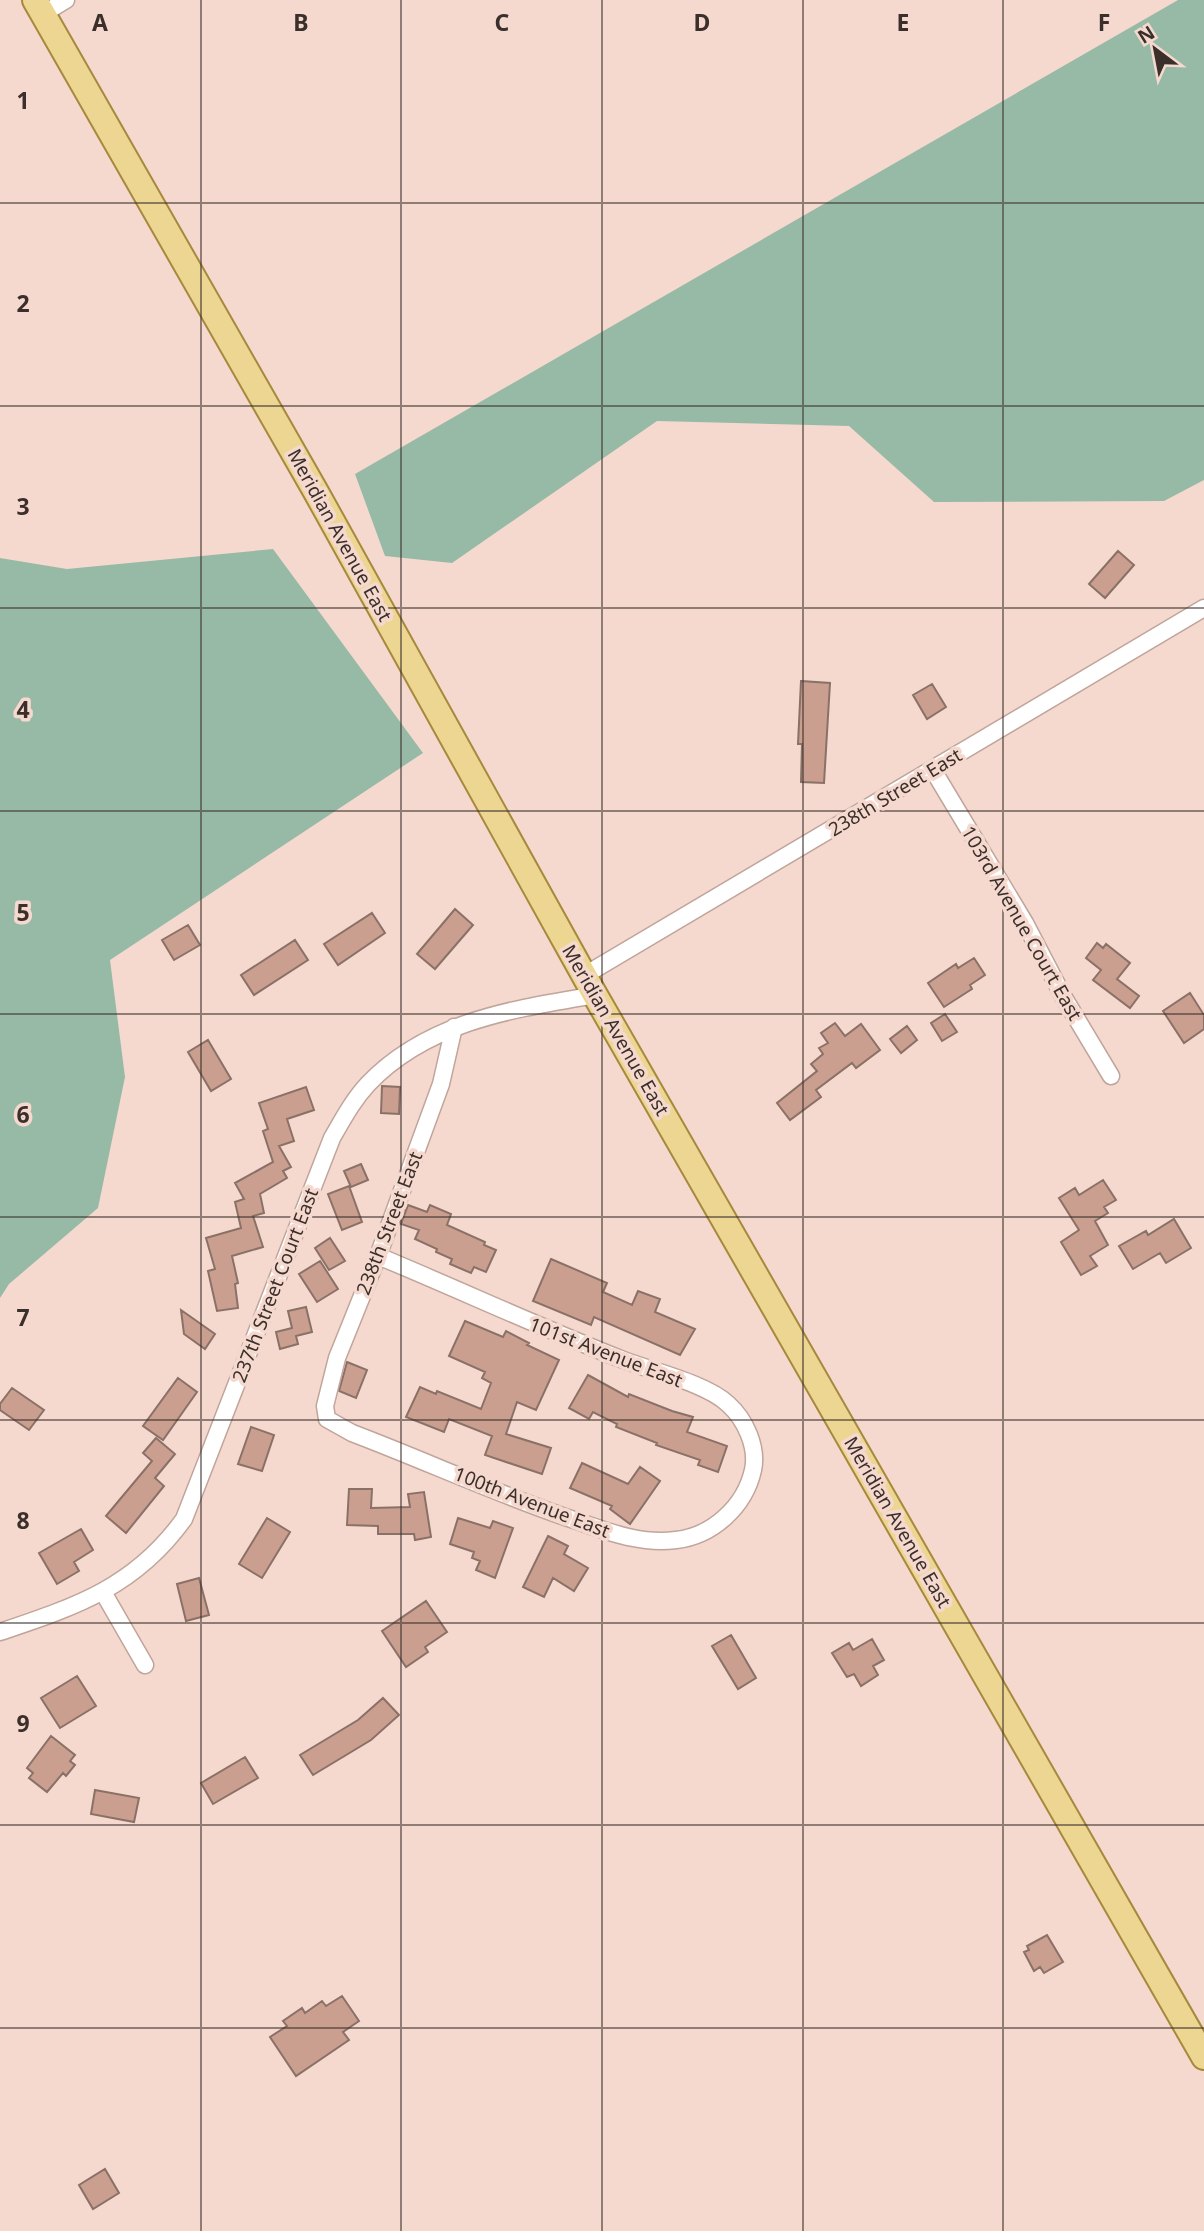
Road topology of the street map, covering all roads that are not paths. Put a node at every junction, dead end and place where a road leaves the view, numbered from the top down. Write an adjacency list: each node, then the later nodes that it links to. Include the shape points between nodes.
1 (66, 0): 2 (street)
2 (39, 7): 5 (main road, Meridian Avenue East)
3 (1204, 608): 4 (street, 238th Street East)
4 (933, 770): 5 (street, 238th Street East); 7 (street, 103rd Avenue Court East)
5 (590, 985): 6 (street, 237th Street Court East); 14 (main road, Meridian Avenue East)
6 (454, 1027): 8 (street, 238th Street East, via 441,1084); 11 (street, 237th Street Court East, via 389,1064 348,1110 332,1138 184,1519 155,1553)
7 (1111, 1076)
8 (378, 1256): 9 (street, 238th Street East, via 337,1358 325,1406); 10 (street, 101st Avenue East, via 534,1325 705,1389 727,1403 753,1444 755,1457 750,1482)
9 (327, 1419): 10 (street, 100th Avenue East, via 538,1508 630,1539 695,1536)
10 (736, 1506)
11 (103, 1592): 12 (street, 237th Street Court East); 13 (street)
12 (0, 1632)
13 (145, 1665)
14 (1204, 2057)

